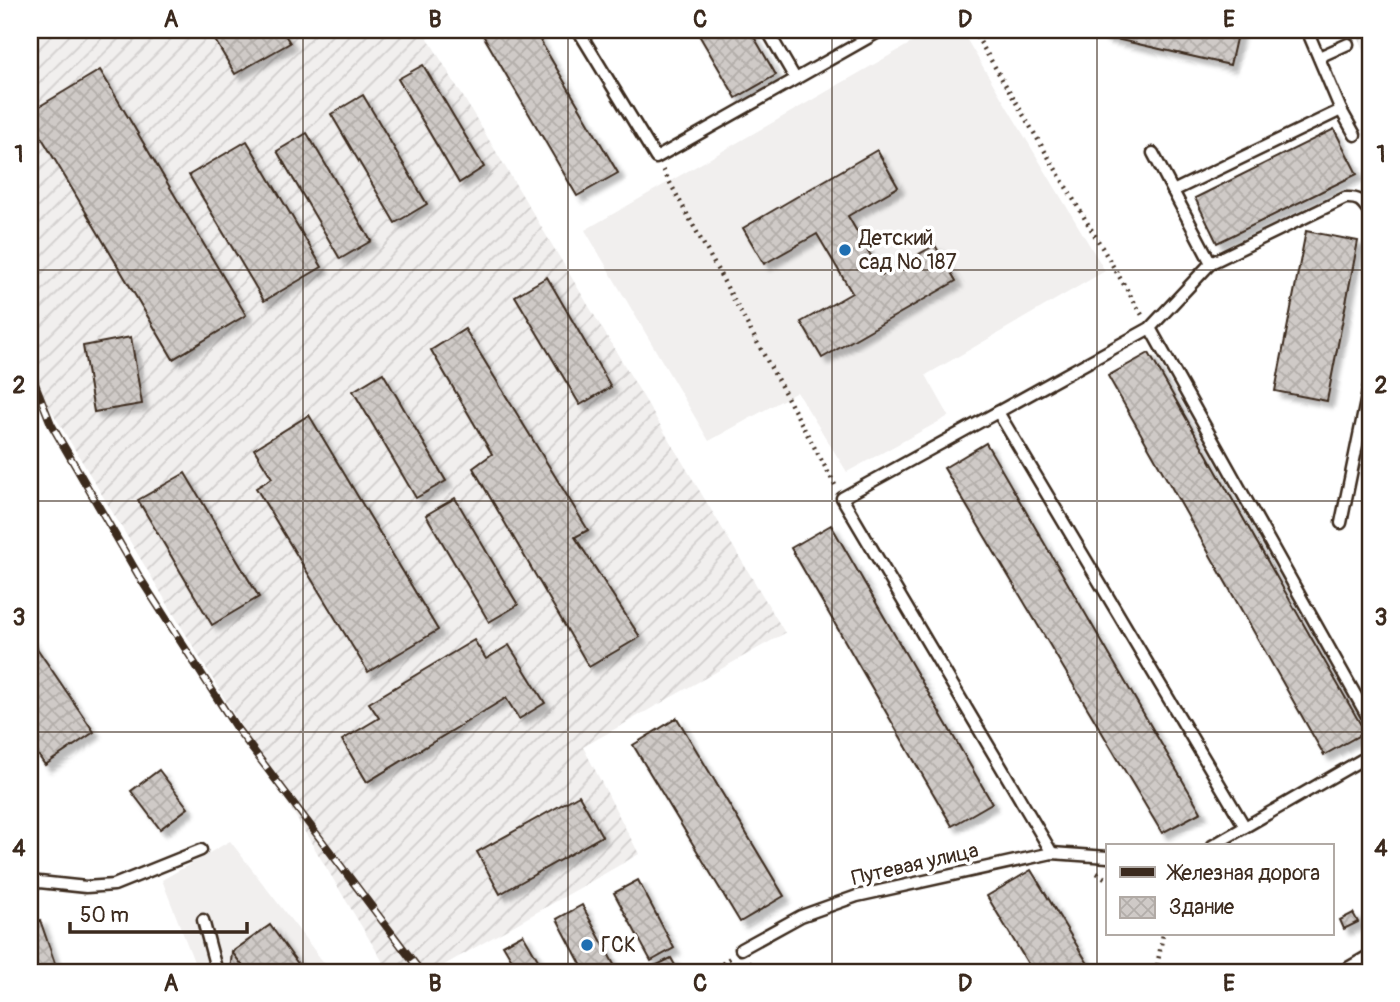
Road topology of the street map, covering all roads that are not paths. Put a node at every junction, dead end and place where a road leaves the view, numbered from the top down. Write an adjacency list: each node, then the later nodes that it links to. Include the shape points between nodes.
1 (578, 30): 7 (lane, via 656,158)
2 (767, 30): 7 (lane)
3 (882, 30): 7 (lane)
4 (1307, 30): 6 (lane)
5 (1348, 44): 6 (lane)
6 (1319, 57): 8 (lane)
7 (795, 78)
8 (1341, 110): 9 (lane); 11 (lane)
9 (1356, 135)
10 (1153, 153): 11 (lane)
11 (1173, 191): 13 (lane)
12 (1370, 213): 13 (lane, via 1355,197 1345,198)
13 (1211, 263): 14 (lane)
14 (1150, 328): 16 (lane); 18 (lane)
15 (1370, 382): 17 (lane)
16 (998, 412): 20 (lane); 23 (lane, via 842,498)
17 (1341, 523)
18 (1370, 721)
19 (1370, 755): 20 (lane)
20 (1245, 827): 21 (lane)
21 (1215, 844)
22 (201, 850): 25 (lane, via 114,885)
23 (1052, 853): 24 (lane, Путевая улица); 27 (lane, Путевая улица, via 857,896 801,916)
24 (1106, 857)
25 (30, 881)
26 (204, 919): 29 (lane)
27 (741, 949)
28 (1370, 955): 30 (lane)
29 (217, 972)
30 (1341, 972)

